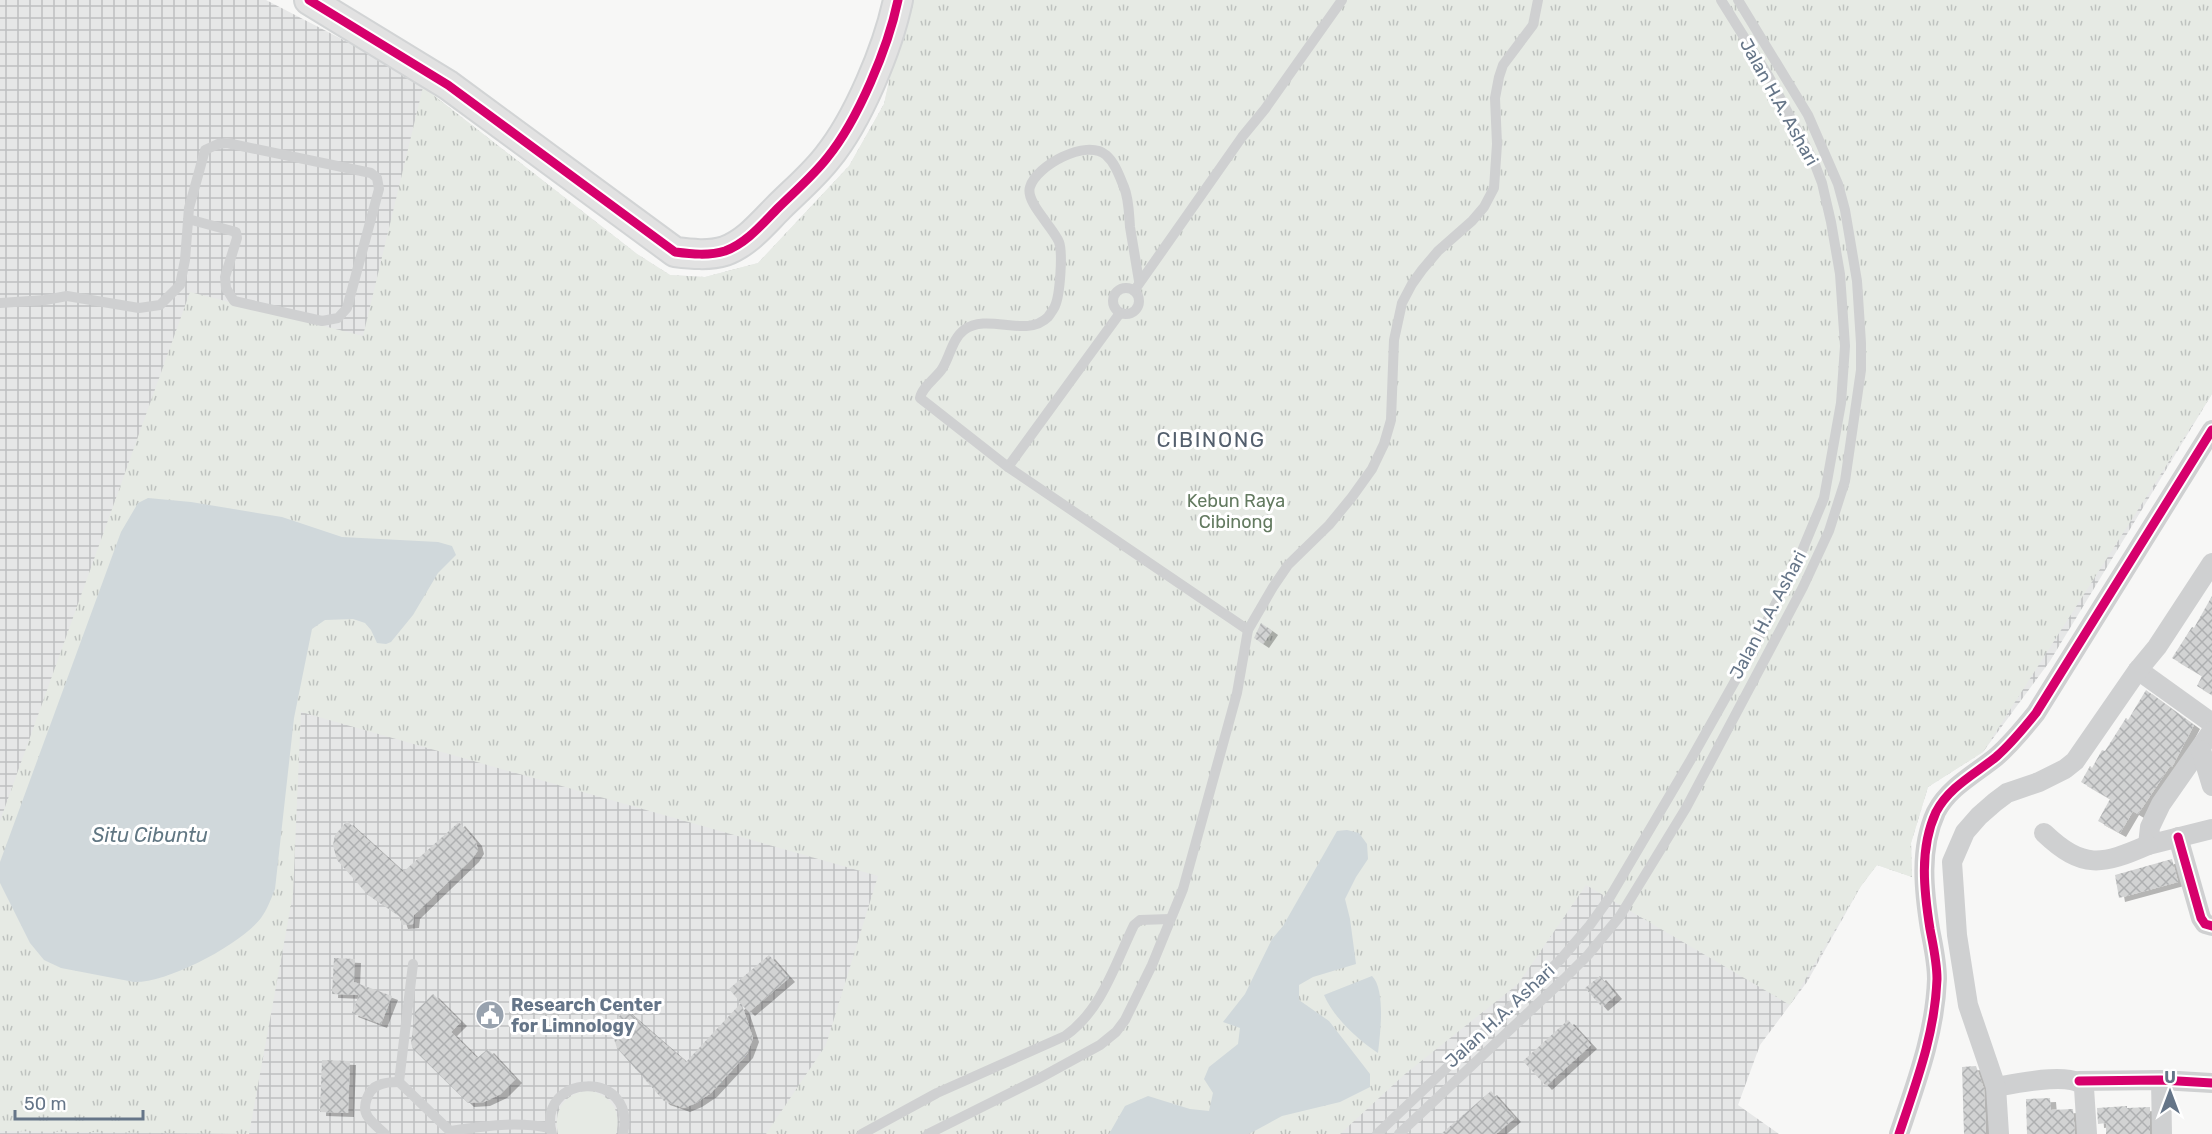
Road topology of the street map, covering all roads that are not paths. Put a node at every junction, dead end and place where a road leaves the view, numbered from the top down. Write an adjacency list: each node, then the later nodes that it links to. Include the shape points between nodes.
1 (311, 0): 2 (street, via 448,85 675,252 696,255 725,250 751,236 826,159 847,127 880,59)
2 (898, 0)
3 (1342, 0): 8 (lane)
4 (1538, 0): 16 (lane, via 1533,25 1503,65 1499,77 1495,98 1494,188 1484,207 1438,250 1402,303 1394,340 1391,420 1384,444 1352,497 1288,565)
5 (1721, 0): 13 (lane, Jalan H.A. Ashari, via 1804,141 1822,183 1831,222 1840,274 1845,346 1831,465)
6 (1738, 0): 14 (lane, Jalan H.A. Ashari, via 1808,115 1838,184 1852,249 1861,370 1845,481)
7 (188, 219): 7 (lane, via 205,150 218,144 371,173 377,178 379,189 347,308 338,318 322,321 234,301 225,278 236,232); 9 (lane, via 180,285 160,305 139,308 68,296)
8 (1137, 286): 10 (lane, via 1138,306 1131,313); 10 (lane, via 1115,294 1114,306); 12 (lane, via 1126,192 1117,169 1104,154 1092,150 1068,154 1035,176 1029,189 1030,200 1059,243 1056,305 1047,318 1036,324 979,324 963,330 939,374 920,398)
9 (0, 303)
10 (1120, 312): 12 (lane)
11 (2212, 430): 44 (street, via 2036,713 1999,755 1948,794 1936,812 1928,834 1924,882 1935,956 1935,1000 1924,1060)
12 (1008, 467): 16 (lane)
13 (1815, 523): 14 (lane); 28 (lane, Jalan H.A. Ashari, via 1690,761 1610,897)
14 (1828, 531): 29 (lane, Jalan H.A. Ashari, via 1803,587 1686,808 1620,916)
15 (2212, 563): 17 (street)
16 (1248, 630): 26 (lane, via 1237,693 1183,889)
17 (2138, 670): 18 (street); 34 (street, via 2075,761 1995,802 1965,832 1952,862 1957,935 1968,1005)
18 (2212, 723)
19 (2212, 731): 20 (street)
20 (2201, 750): 21 (street); 25 (street, via 2156,813)
21 (2212, 786)
22 (2212, 830): 24 (street)
23 (2044, 833): 25 (street, via 2077,858 2108,860)
24 (2178, 837): 25 (street); 27 (street, via 2201,918)
25 (2148, 845)
26 (1170, 919): 40 (lane, via 1140,920 1134,925 1103,992 1077,1028 937,1093); 41 (lane, via 1152,965 1116,1032 1101,1045)
27 (2212, 926)
28 (1575, 943): 29 (lane); 42 (lane, Jalan H.A. Ashari)
29 (1588, 956): 43 (lane, Jalan H.A. Ashari)
30 (412, 964): 32 (lane)
31 (2161, 1080): 33 (street); 35 (street); 47 (street)
32 (399, 1082): 37 (lane); 38 (lane, via 380,1084 367,1098 368,1117)
33 (2212, 1083)
34 (1996, 1087): 35 (street, via 2059,1078); 45 (street)
35 (2082, 1090): 46 (street)
36 (551, 1131): 37 (lane, via 527,1124 505,1124); 39 (lane, via 551,1111 560,1097 574,1088 590,1085 606,1090 618,1102 624,1117)
37 (450, 1132)
38 (385, 1134)
39 (623, 1134)
40 (862, 1134)
41 (928, 1134)
42 (1377, 1134)
43 (1399, 1134)
44 (1899, 1134)
45 (1999, 1134)
46 (2087, 1134)
47 (2162, 1134)

